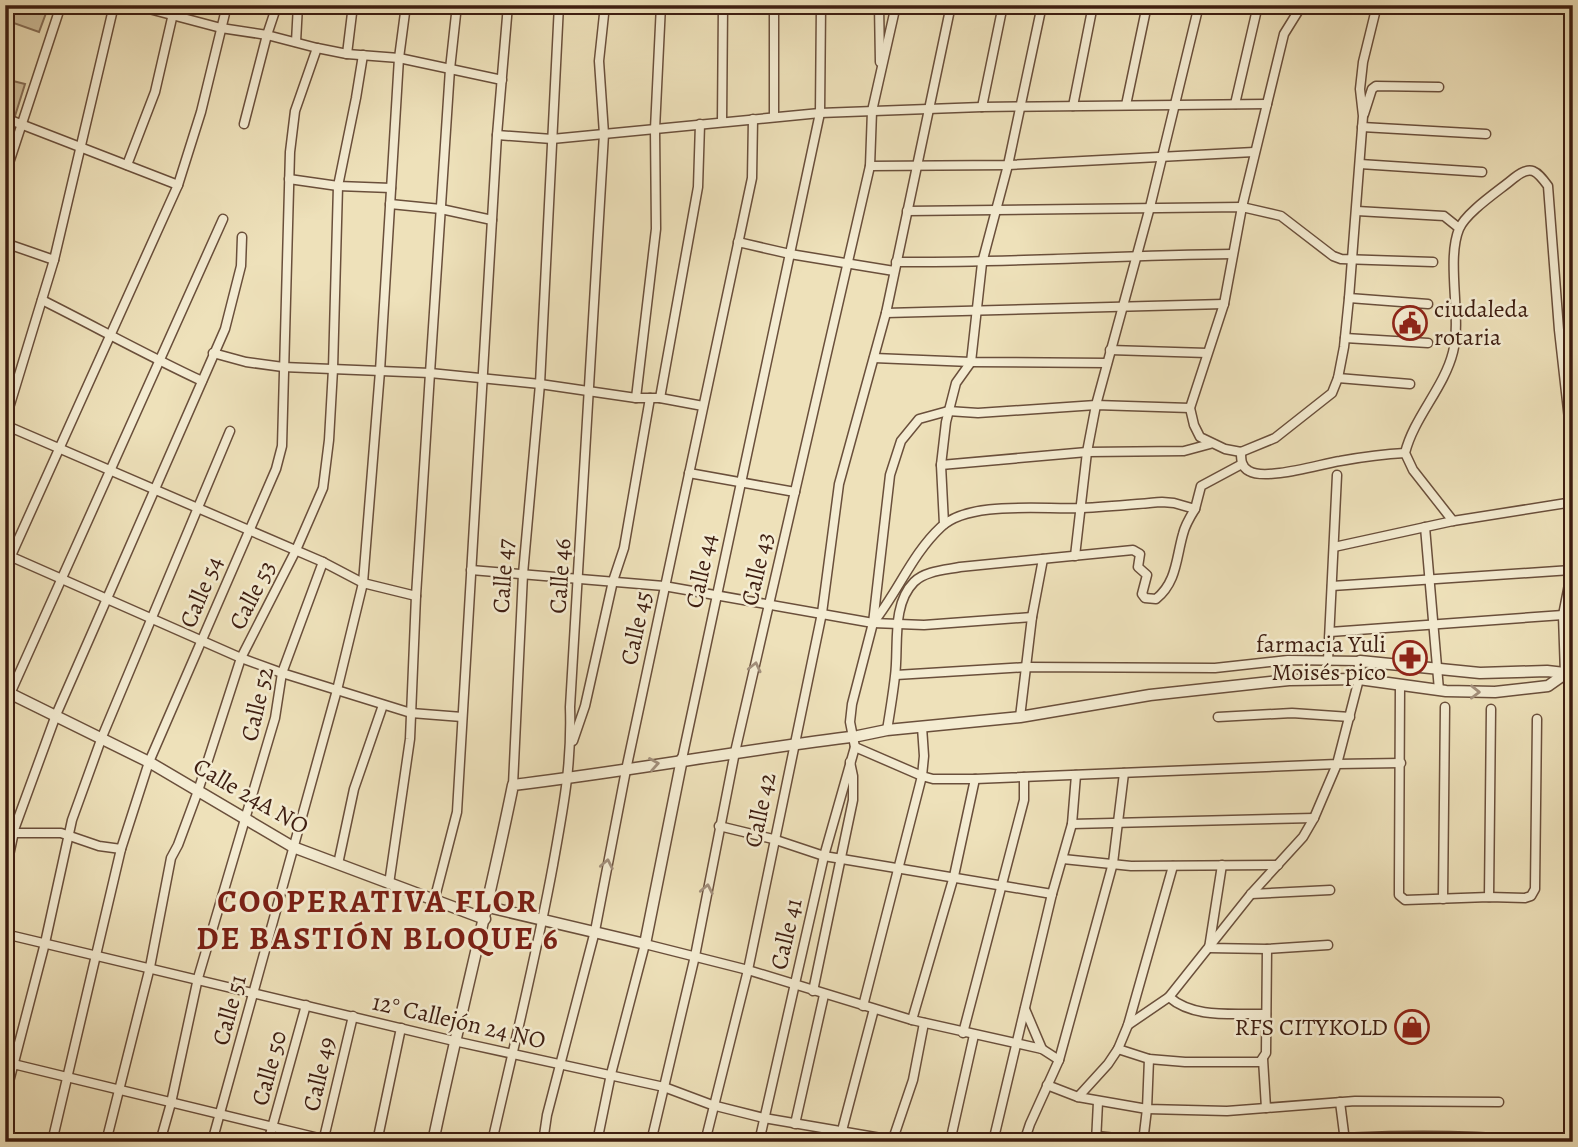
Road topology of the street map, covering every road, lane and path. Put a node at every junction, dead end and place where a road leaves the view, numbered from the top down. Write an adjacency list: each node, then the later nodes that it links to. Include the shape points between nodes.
1 (61, 5): 56 (street)
2 (114, 5): 65 (street)
3 (134, 5): 29 (street)
4 (175, 5): 29 (street)
5 (227, 5): 30 (street)
6 (278, 5): 31 (street)
7 (298, 5): 32 (street)
8 (353, 5): 34 (street)
9 (407, 5): 36 (street, Calle 51)
10 (457, 5): 37 (street)
11 (508, 5): 39 (street)
12 (559, 5): 64 (street, Calle 47)
13 (605, 5): 61 (street, Calle 46, via 599,61)
14 (661, 5): 60 (street)
15 (723, 5): 55 (street)
16 (775, 5): 52 (street)
17 (821, 5): 50 (street, Calle 44)
18 (879, 5): 38 (street)
19 (896, 5): 38 (street, Calle 43)
20 (951, 5): 48 (street, Calle 42)
21 (1003, 5): 46 (street)
22 (1042, 5): 47 (street)
23 (1093, 5): 45 (street)
24 (1147, 5): 43 (street)
25 (1199, 5): 44 (street)
26 (1258, 5): 41 (street)
27 (1302, 5): 42 (street, via 1284,34)
28 (1377, 5): 51 (street, via 1363,62)
29 (172, 16): 30 (street); 70 (street, via 155,92)
30 (220, 28): 31 (street); 76 (street)
31 (267, 35): 32 (street); 57 (street)
32 (296, 42): 33 (street)
33 (317, 48): 34 (street); 75 (street, Calle 54, via 295,111)
34 (347, 54): 35 (street)
35 (363, 55): 36 (street); 77 (street, Calle 53)
36 (399, 58): 37 (street); 78 (street, Calle 51)
37 (450, 69): 39 (street); 83 (street)
38 (880, 77): 49 (street, Calle 43)
39 (502, 80): 63 (street)
40 (1439, 87): 51 (street, via 1376,86)
41 (1235, 104): 42 (street); 44 (street)
42 (1267, 104): 66 (street)
43 (1126, 105): 44 (street); 45 (street)
44 (1174, 105): 67 (street)
45 (1073, 106): 47 (street)
46 (982, 107): 47 (street); 48 (street)
47 (1018, 107): 71 (street)
48 (929, 109): 49 (street); 68 (street, Calle 42)
49 (872, 111): 50 (street); 72 (street, Calle 43)
50 (820, 113): 52 (street); 92 (street, Calle 44)
51 (1363, 116): 59 (street)
52 (774, 117): 54 (street)
53 (5, 118): 56 (street)
54 (753, 120): 55 (street); 90 (street, Calle 45, via 752,178)
55 (722, 122): 58 (street)
56 (22, 124): 65 (street); 74 (street)
57 (244, 124)
58 (700, 124): 60 (street); 130 (street, via 698,187)
59 (1362, 127): 62 (street); 69 (street)
60 (655, 129): 61 (street); 128 (street, via 656,229)
61 (604, 134): 64 (street); 127 (street, Calle 46)
62 (1486, 134)
63 (498, 135): 64 (street); 87 (street)
64 (552, 139): 125 (street, Calle 47)
65 (81, 147): 70 (street); 95 (street)
66 (1254, 152): 67 (street); 81 (street)
67 (1161, 156): 71 (street); 80 (street)
68 (917, 164): 71 (street); 72 (street); 84 (street, Calle 42)
69 (1360, 164): 73 (street); 85 (street)
70 (127, 165): 76 (street)
71 (1008, 165): 82 (street)
72 (870, 166): 98 (street, Calle 43)
73 (1482, 172)
74 (5, 174)
75 (289, 179): 77 (street); 118 (street, Calle 54)
76 (178, 185): 108 (street)
77 (338, 186): 78 (street); 119 (street, Calle 53)
78 (391, 188): 79 (street, Calle 51)
79 (390, 204): 83 (street); 120 (street, Calle 51)
80 (1150, 206): 81 (street); 82 (street); 94 (street)
81 (1242, 207): 93 (street); 96 (street, via 1281,216 1333,257)
82 (997, 208): 84 (street); 99 (street)
83 (441, 209): 87 (street); 121 (street)
84 (907, 211): 100 (street, Calle 42)
85 (1357, 211): 88 (street, via 1444,216); 96 (street)
86 (223, 219): 115 (street)
87 (492, 220): 123 (street)
88 (1457, 225): 141 (street, via 1454,352); 142 (street, via 1519,174 1538,172 1548,186)
89 (242, 236): 112 (street, via 241,266)
90 (738, 242): 92 (street); 132 (street, Calle 45)
91 (5, 243): 95 (street)
92 (790, 254): 98 (street); 148 (street, Calle 44)
93 (1232, 254): 94 (street); 103 (street)
94 (1137, 255): 99 (street); 105 (street)
95 (54, 260): 102 (street)
96 (1352, 261): 97 (street); 101 (street)
97 (1433, 262)
98 (847, 263): 100 (street); 150 (street, Calle 43)
99 (982, 263): 100 (street); 106 (street)
100 (895, 267): 107 (street, Calle 42)
101 (1349, 298): 104 (street); 109 (street)
102 (42, 300): 108 (street); 135 (street)
103 (1224, 304): 105 (street); 113 (street)
104 (1428, 304)
105 (1124, 307): 106 (street); 111 (street)
106 (975, 310): 107 (street); 116 (street)
107 (886, 313): 114 (street, Calle 42)
108 (111, 334): 115 (street); 138 (street)
109 (1345, 338): 110 (street); 122 (street)
110 (1428, 343)
111 (1110, 350): 113 (street); 117 (street)
112 (214, 353): 118 (street); 124 (street)
113 (1207, 353): 133 (street)
114 (874, 358): 116 (street); 180 (street, Calle 42, via 839,484)
115 (158, 361): 124 (street); 145 (street)
116 (971, 362): 117 (street); 134 (street, via 956,383)
117 (1107, 363): 131 (street)
118 (283, 367): 119 (street); 158 (street, Calle 54, via 282,446)
119 (333, 369): 120 (street); 160 (street, Calle 53, via 323,488)
120 (380, 371): 121 (street); 173 (street, Calle 51)
121 (430, 373): 123 (street); 177 (street)
122 (1338, 378): 126 (street); 140 (street, via 1332,393 1291,428)
123 (483, 379): 125 (street); 167 (street)
124 (202, 381): 149 (street)
125 (540, 384): 127 (street); 168 (street, Calle 47)
126 (1410, 384)
127 (590, 391): 128 (street); 169 (street, Calle 46)
128 (636, 398): 129 (street)
129 (650, 398): 130 (street); 172 (street, via 624,548)
130 (660, 398): 132 (street)
131 (1096, 405): 133 (street); 134 (street); 139 (street)
132 (703, 406): 146 (street, Calle 45)
133 (1190, 408): 137 (street, via 1200,437)
134 (948, 411): 144 (street); 184 (street, via 919,419 901,441 890,475)
135 (5, 423): 138 (street)
136 (230, 431): 152 (street)
137 (1210, 444): 139 (street, via 1184,451); 140 (street)
138 (60, 448): 145 (street); 161 (street)
139 (1087, 452): 144 (street); 153 (street)
140 (1241, 452): 143 (street)
141 (1405, 453): 143 (street, via 1276,473 1249,471); 155 (street)
142 (1573, 455)
143 (1242, 464): 154 (street, via 1201,486)
144 (941, 465): 156 (street)
145 (110, 470): 149 (street); 171 (street)
146 (689, 473): 148 (street); 174 (street, Calle 45)
147 (1337, 475): 159 (street)
148 (741, 483): 150 (street); 176 (street, Calle 44)
149 (154, 489): 152 (street); 178 (street)
150 (795, 492): 179 (street, Calle 43)
151 (1573, 502): 155 (street)
152 (198, 508): 158 (street); 183 (street)
153 (1080, 509): 154 (street, via 1162,502); 156 (street, via 1009,508 973,512); 162 (street)
154 (1195, 509): 162 (street, via 1183,533 1170,585 1156,599 1142,594 1147,575 1138,567 1138,552)
155 (1453, 521): 157 (street)
156 (944, 524): 184 (street, via 925,543)
157 (1425, 527): 159 (street); 170 (street)
158 (249, 530): 160 (street); 188 (street, Calle 54)
159 (1334, 547): 175 (street)
160 (296, 550): 164 (street); 189 (street, Calle 53)
161 (8, 555): 166 (street); 171 (street)
162 (1075, 555): 163 (street)
163 (1044, 559): 182 (street); 185 (street, via 960,567 919,578 906,593)
164 (323, 562): 173 (street); 194 (street, Calle 52)
165 (1572, 567): 170 (street); 181 (street)
166 (5, 569)
167 (471, 570): 168 (street); 208 (street)
168 (523, 574): 169 (street); 232 (street, Calle 47)
169 (579, 578): 172 (street); 218 (street, Calle 46)
170 (1430, 578): 175 (street); 186 (street)
171 (61, 579): 178 (street); 201 (street)
172 (613, 581): 174 (street); 218 (street, via 585,706)
173 (363, 583): 177 (street); 199 (street, Calle 51)
174 (664, 586): 176 (street); 225 (street, Calle 45)
175 (1332, 586): 187 (street)
176 (717, 595): 179 (street); 220 (street, Calle 44)
177 (416, 596): 206 (street)
178 (106, 599): 183 (street); 207 (street)
179 (769, 603): 180 (street); 219 (street, Calle 43, one-way to 179)
180 (822, 613): 184 (street); 217 (street, Calle 42)
181 (1563, 615): 186 (street); 195 (street)
182 (1032, 617): 185 (street); 192 (street)
183 (151, 619): 188 (street); 215 (street)
184 (873, 623): 185 (street); 216 (street, Calle 41, via 852,704)
185 (898, 625): 196 (street)
186 (1435, 625): 187 (street); 193 (street)
187 (1330, 632): 190 (street)
188 (201, 641): 189 (street); 221 (street, Calle 54)
189 (241, 659): 194 (street); 233 (street, Calle 53)
190 (1328, 660): 191 (street); 192 (street, via 1215,668)
191 (1360, 661): 193 (street); 197 (street)
192 (1027, 667): 196 (street); 209 (street)
193 (1438, 670): 195 (street); 200 (street)
194 (282, 673): 199 (street); 235 (street, Calle 52, via 275,718)
195 (1569, 674): 200 (street, one-way to 195, via 1528,689 1548,686)
196 (896, 675): 214 (street)
197 (1359, 679): 198 (street); 209 (street, via 1289,680 1150,695); 211 (street)
198 (1400, 685): 200 (street); 223 (street)
199 (337, 690): 203 (street); 242 (street, Calle 51)
200 (1439, 690)
201 (8, 692): 202 (street); 207 (street, Calle 24A NO)
202 (5, 705)
203 (383, 705): 206 (street); 248 (street, via 354,789)
204 (1445, 707): 261 (street)
205 (1491, 709): 260 (street)
206 (411, 713): 208 (street); 255 (street)
207 (55, 715): 215 (street, Calle 24A NO); 239 (street)
208 (463, 717): 262 (street, via 457,812)
209 (1020, 717): 213 (street)
210 (1218, 717): 211 (street, via 1292,713)
211 (1350, 717): 224 (street)
212 (1537, 719): 260 (street, via 1535,890 1525,898)
213 (922, 727): 214 (street); 228 (street)
214 (887, 730): 216 (street)
215 (102, 737): 221 (street, Calle 24A NO); 240 (street)
216 (853, 742): 217 (street); 222 (street, Calle 41); 228 (street)
217 (793, 744): 219 (street); 241 (street, Calle 42)
218 (571, 747): 230 (street, Calle 46)
219 (735, 752): 220 (street); 238 (street, Calle 43)
220 (682, 759): 225 (street, one-way to 220); 269 (street, Calle 44)
221 (149, 762): 233 (street, Calle 24A NO); 243 (street, Calle 54)
222 (850, 762): 244 (street, Calle 41); 245 (street, via 853,800)
223 (1401, 763): 224 (street); 261 (street, via 1399,895 1405,900)
224 (1337, 764): 226 (street); 234 (street)
225 (626, 769): 230 (street); 266 (street, Calle 45, one-way to 225)
226 (1124, 773): 227 (street); 237 (street)
227 (1076, 775): 229 (street); 236 (street)
228 (922, 776): 231 (street); 252 (street)
229 (1024, 777): 231 (street); 256 (street, via 1024,800)
230 (569, 778): 232 (street); 265 (street, Calle 46)
231 (975, 779): 254 (street)
232 (513, 785): 263 (street, Calle 47)
233 (198, 790): 235 (street, Calle 24A NO); 275 (street, Calle 53, via 171,858)
234 (1314, 818): 237 (street); 250 (street)
235 (246, 819): 242 (street, Calle 24A NO); 277 (street, Calle 52)
236 (1072, 824): 237 (street); 246 (street)
237 (1116, 824): 247 (street)
238 (719, 826): 241 (street); 274 (street, Calle 43, one-way to 238)
239 (9, 832): 240 (street); 253 (street)
240 (68, 835): 243 (street); 268 (street)
241 (774, 839): 244 (street); 276 (street, Calle 42)
242 (293, 847): 248 (street, Calle 24A NO); 280 (street, Calle 51)
243 (121, 849): 273 (street, Calle 54)
244 (824, 856): 245 (street); 278 (street, Calle 41)
245 (842, 858): 252 (street); 279 (street)
246 (1062, 859): 247 (street); 258 (street)
247 (1113, 863): 251 (street); 302 (street)
248 (338, 864): 255 (street, Calle 24A NO)
249 (1222, 865): 250 (street); 251 (street); 271 (street)
250 (1278, 865): 259 (street)
251 (1172, 866): 291 (street)
252 (898, 868): 254 (street); 284 (street)
253 (5, 874)
254 (954, 876): 256 (street); 289 (street)
255 (389, 884): 262 (street, Calle 24A NO)
256 (1002, 885): 258 (street); 293 (street)
257 (1330, 890): 259 (street)
258 (1052, 894): 286 (street)
259 (1251, 894): 271 (street)
260 (1489, 897): 261 (street)
261 (1443, 899)
262 (434, 901): 264 (street, Calle 24A NO)
263 (488, 906): 264 (street, Calle 47); 265 (street)
264 (485, 919): 295 (street, Calle 47)
265 (543, 919): 266 (street); 299 (street, Calle 46)
266 (595, 931): 269 (street); 304 (street, Calle 45)
267 (5, 934): 268 (street, 12° Callejón 24 NO)
268 (46, 943): 273 (street, 12° Callejón 24 NO); 303 (street)
269 (645, 944): 274 (street); 305 (street, Calle 44)
270 (1328, 945): 272 (street)
271 (1209, 948): 272 (street); 282 (street)
272 (1266, 949): 287 (street)
273 (97, 955): 275 (street, 12° Callejón 24 NO); 306 (street, Calle 54)
274 (695, 957): 276 (street); 308 (street, Calle 43)
275 (150, 967): 277 (street, 12° Callejón 24 NO); 309 (street, Calle 53)
276 (748, 970): 278 (street); 316 (street, Calle 42)
277 (198, 978): 280 (street, 12° Callejón 24 NO); 315 (street, Calle 52)
278 (795, 986): 279 (street); 320 (street, Calle 41)
279 (813, 991): 281 (street)
280 (253, 992): 283 (street, 12° Callejón 24 NO); 319 (street, Calle 51)
281 (824, 995): 284 (street); 321 (street)
282 (1169, 997): 287 (street, via 1194,1012); 291 (street)
283 (306, 1005): 288 (street, 12° Callejón 24 NO); 322 (street, Calle 50)
284 (863, 1006): 285 (street)
285 (874, 1009): 289 (street); 323 (street)
286 (1025, 1009): 296 (street); 297 (street)
287 (1266, 1014): 301 (street)
288 (353, 1016): 292 (street, 12° Callejón 24 NO); 327 (street, Calle 49)
289 (912, 1020): 290 (street)
290 (925, 1023): 293 (street); 328 (street)
291 (1128, 1025): 298 (street)
292 (401, 1028): 295 (street, 12° Callejón 24 NO); 336 (street)
293 (963, 1033): 294 (street)
294 (974, 1035): 296 (street); 346 (street)
295 (454, 1041): 299 (street, 12° Callejón 24 NO); 337 (street, Calle 47)
296 (1018, 1042): 297 (street); 347 (street)
297 (1042, 1049): 302 (street)
298 (1118, 1049): 300 (street); 311 (street)
299 (512, 1053): 304 (street, 12° Callejón 24 NO); 338 (street, Calle 46)
300 (1149, 1059): 301 (street, via 1250,1063); 318 (street)
301 (1263, 1059): 317 (street)
302 (1059, 1060): 307 (street)
303 (10, 1064): 306 (street); 310 (street)
304 (562, 1064): 305 (street, 12° Callejón 24 NO); 339 (street, Calle 45)
305 (611, 1074): 308 (street, 12° Callejón 24 NO); 340 (street, Calle 44)
306 (66, 1078): 309 (street); 330 (street, Calle 54)
307 (1047, 1085): 311 (street); 348 (street)
308 (664, 1087): 316 (street, 12° Callejón 24 NO); 341 (street, Calle 43)
309 (118, 1090): 315 (street); 331 (street, Calle 53)
310 (5, 1097)
311 (1078, 1097): 312 (street)
312 (1098, 1102): 318 (street); 324 (street)
313 (1340, 1102): 314 (street); 317 (street); 325 (street)
314 (1499, 1102)
315 (171, 1103): 319 (street); 332 (street, Calle 52)
316 (712, 1105): 320 (street, 12° Callejón 24 NO); 342 (street, Calle 42)
317 (1266, 1108): 318 (street)
318 (1147, 1109): 329 (street)
319 (220, 1114): 322 (street); 333 (street, Calle 51)
320 (764, 1118): 321 (street, 12° Callejón 24 NO); 343 (street, Calle 41)
321 (795, 1124): 323 (street, 12° Callejón 24 NO)
322 (273, 1127): 327 (street); 334 (street, Calle 50)
323 (841, 1130): 328 (street, 12° Callejón 24 NO); 344 (street)
324 (1096, 1139): 329 (street)
325 (1345, 1139): 326 (street); 350 (street)
326 (1453, 1139): 351 (street)
327 (323, 1140): 335 (street)
328 (892, 1140): 345 (street, 12° Callejón 24 NO)
329 (1143, 1141): 349 (street)
330 (52, 1142)
331 (106, 1142)
332 (160, 1142)
333 (212, 1142)
334 (268, 1142)
335 (335, 1142)
336 (377, 1142)
337 (433, 1142)
338 (492, 1142)
339 (543, 1142)
340 (597, 1142)
341 (651, 1142)
342 (705, 1142)
343 (759, 1142)
344 (839, 1142)
345 (904, 1142)
346 (950, 1142)
347 (993, 1142)
348 (1024, 1142)
349 (1156, 1142)
350 (1281, 1142)
351 (1548, 1142)

